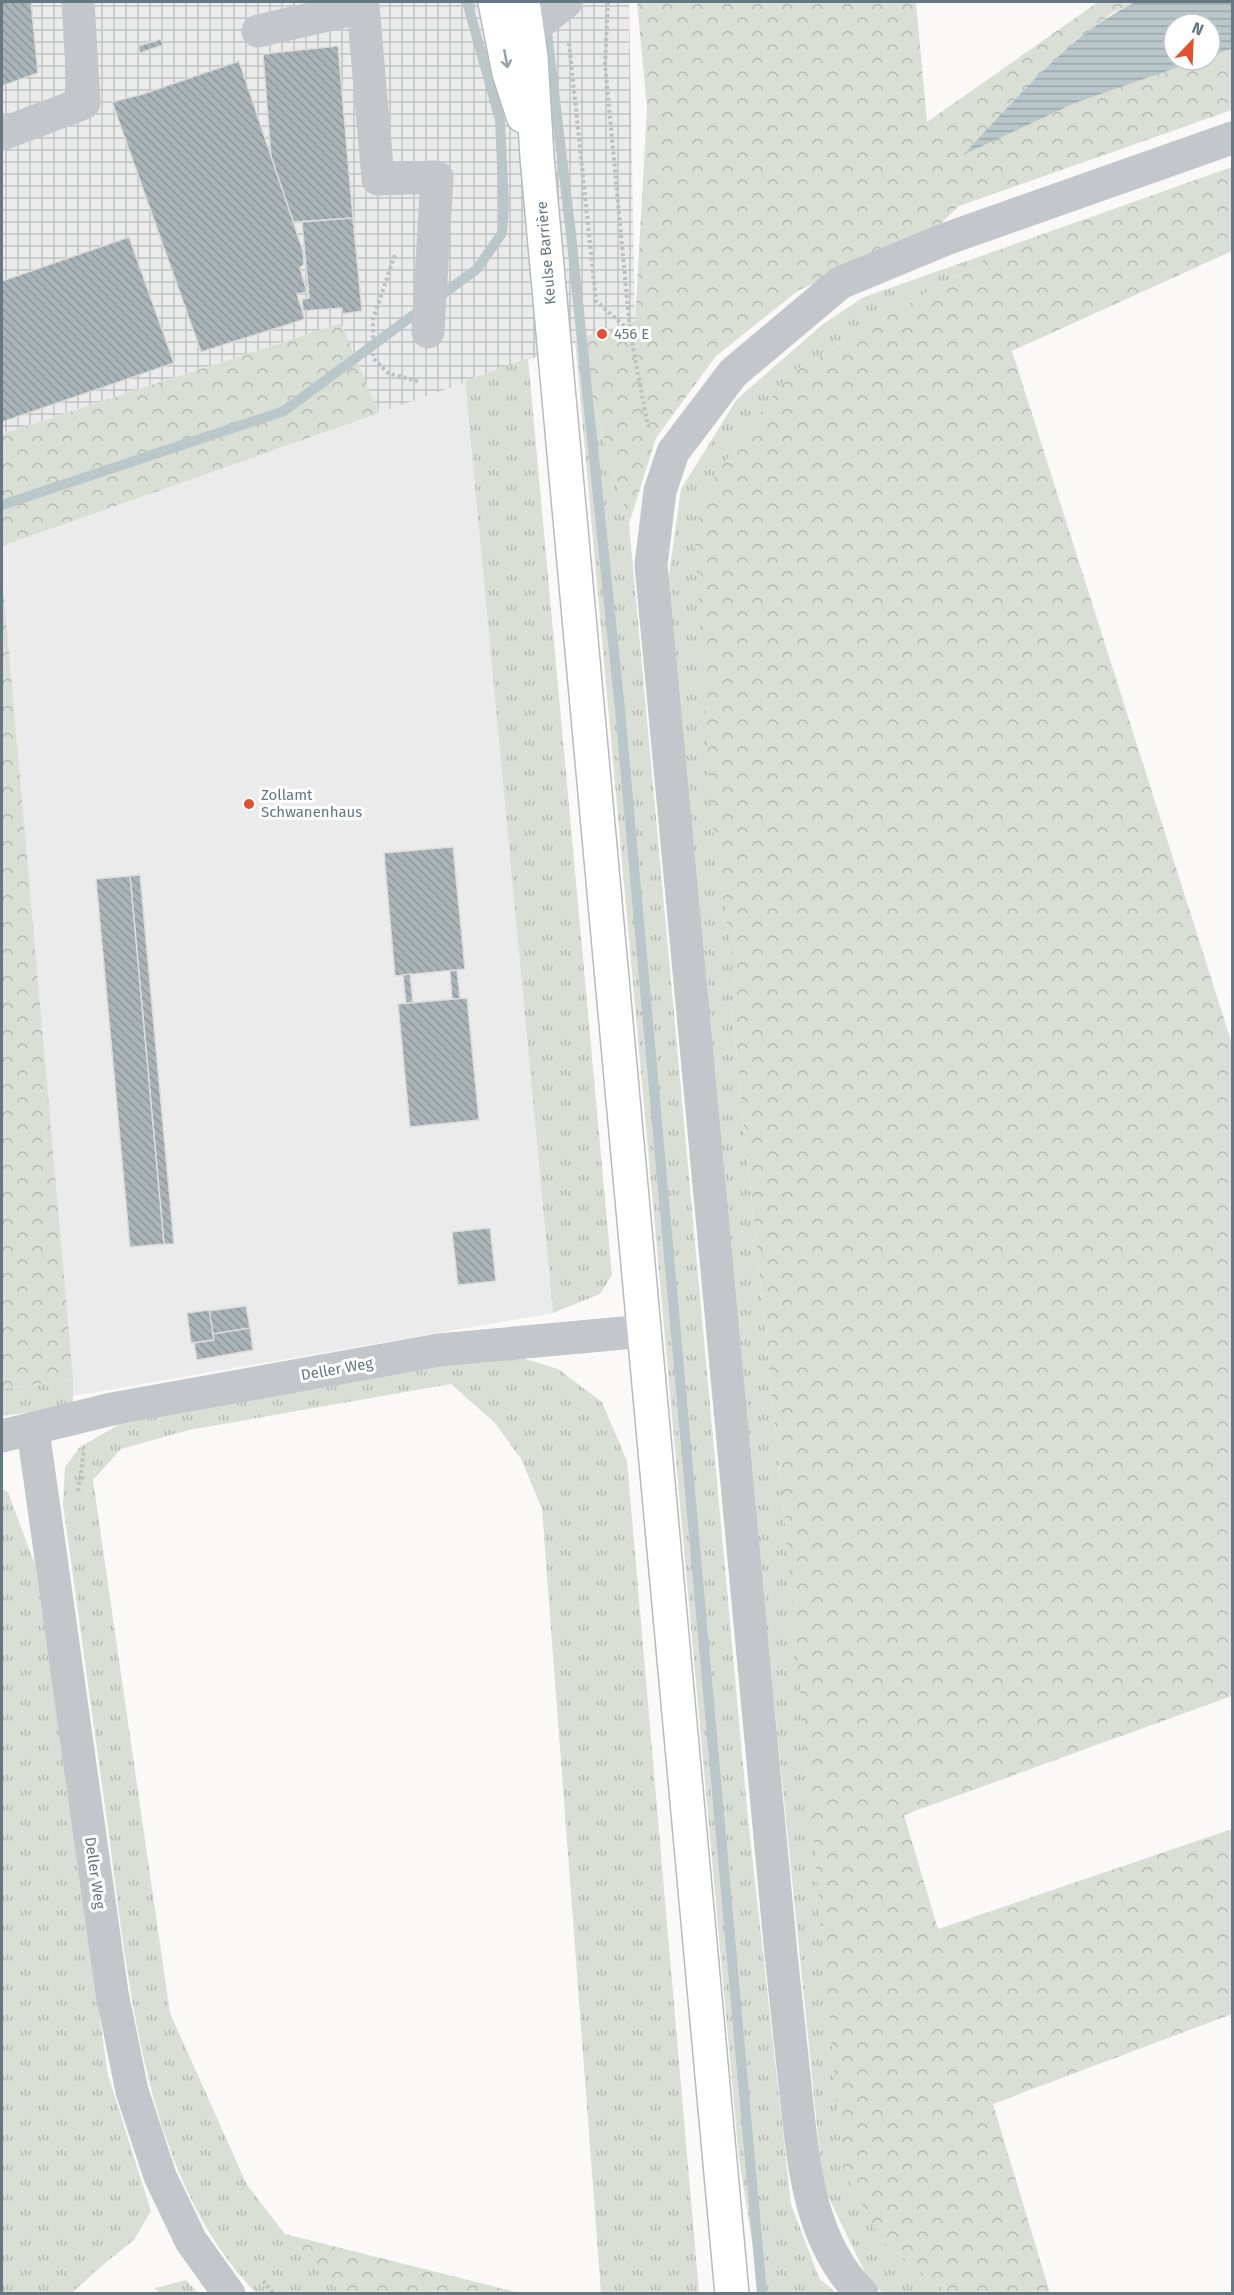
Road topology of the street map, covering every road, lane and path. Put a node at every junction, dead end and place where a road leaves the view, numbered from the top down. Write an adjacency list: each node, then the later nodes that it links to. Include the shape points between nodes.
1 (78, 2): 7 (street, via 84,103)
2 (495, 2): 9 (main road, Keulse Barrière, one-way to 9, via 508,73)
3 (566, 2): 5 (street); 11 (path, via 596,301)
4 (608, 2): 11 (path, via 605,64)
5 (525, 17): 9 (main road, Keulse Barrière)
6 (258, 31): 12 (street, via 363,7 378,179 437,177)
7 (2, 134)
8 (1233, 138): 24 (street, via 946,239 840,283 733,373 673,452 660,491 651,564 805,2176 822,2234 848,2280)
9 (537, 157): 15 (main road, Keulse Barrière)
10 (396, 252): 13 (path, via 373,319 373,358 388,373)
11 (630, 331): 14 (path)
12 (428, 332)
13 (420, 382)
14 (649, 431)
15 (645, 1331): 16 (street, Deller Weg, via 440,1350); 23 (main road, Keulse Barrière)
16 (78, 1418): 17 (street, Deller Weg); 19 (path, via 85,1457)
17 (33, 1430): 18 (street, Deller Weg); 21 (street, Deller Weg, via 112,1993 132,2091 160,2176 191,2241)
18 (2, 1436)
19 (76, 1500)
20 (261, 2278): 22 (path)
21 (229, 2294)
22 (274, 2294)
23 (732, 2294)
24 (862, 2294)

